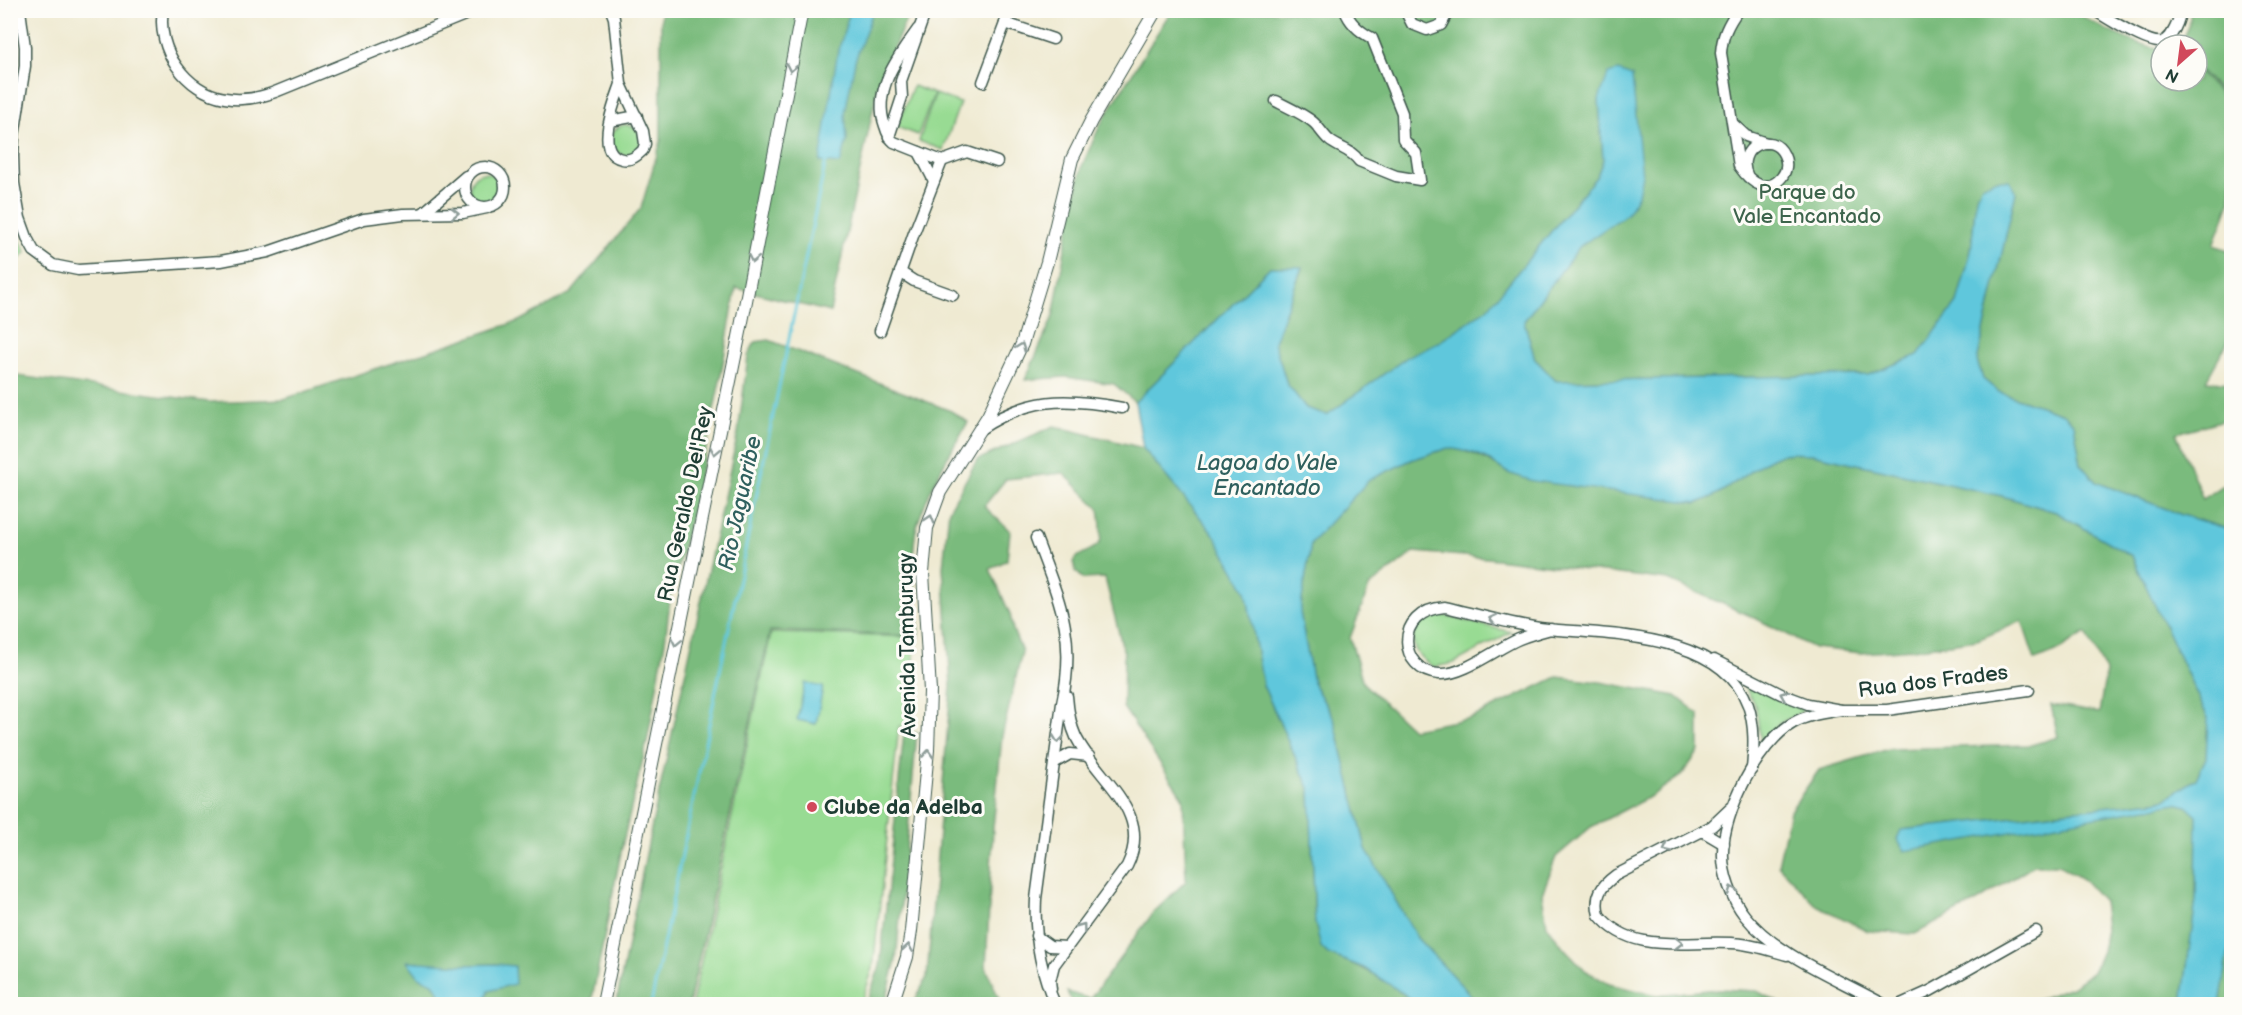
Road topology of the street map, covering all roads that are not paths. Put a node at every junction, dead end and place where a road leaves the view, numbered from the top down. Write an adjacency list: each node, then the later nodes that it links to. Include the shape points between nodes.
1 (15, 10): 18 (street)
2 (20, 10): 24 (street, via 25,47)
3 (163, 10): 4 (street, via 167,49 188,80 223,98 243,100 275,92)
4 (477, 10)
5 (611, 10): 23 (street)
6 (802, 10): 72 (main road, Rua Geraldo Del'Rey, one-way to 72)
7 (926, 10): 17 (street)
8 (1010, 10): 16 (street)
9 (1156, 10): 44 (main road, Avenida Tamburugy, one-way to 9, via 1022,344 1072,159)
10 (1345, 10): 26 (street, via 1361,33 1372,38 1402,113 1403,139 1416,153 1420,180 1396,176 1359,161 1301,114)
11 (1405, 10): 12 (street, via 1412,24 1427,30 1441,24)
12 (1449, 10)
13 (1738, 10): 29 (street, via 1722,41 1722,66)
14 (2094, 10): 15 (street, via 2155,42 2170,37)
15 (2180, 10)
16 (1005, 23): 19 (street); 22 (street)
17 (918, 29): 21 (street); 25 (street)
18 (10, 32)
19 (1053, 39)
20 (10, 79): 24 (street)
21 (887, 81): 25 (street); 30 (street, via 881,112)
22 (983, 82)
23 (621, 84): 27 (street); 28 (street)
24 (22, 86): 39 (street, via 13,156 20,218 34,251 64,269 221,261 268,252 364,219)
25 (902, 86): 30 (street)
26 (1276, 101)
27 (637, 116): 28 (street); 28 (street, via 646,137 638,156 631,159 610,152 606,138)
28 (610, 121)
29 (1733, 124): 31 (street, via 1746,136); 36 (street, via 1739,166)
30 (889, 137): 32 (street)
31 (1767, 143): 36 (street, via 1754,146 1745,157); 36 (street, via 1784,154 1784,174 1767,185)
32 (919, 152): 33 (street); 37 (street)
33 (942, 161): 34 (street, via 967,152); 37 (street)
34 (997, 162)
35 (469, 174): 38 (street, via 464,185 466,197 475,206); 38 (street, via 487,167 503,178 503,197); 39 (street)
36 (1748, 177)
37 (934, 181): 40 (street)
38 (487, 208): 39 (street, one-way to 38, via 463,213)
39 (423, 213)
40 (900, 272): 41 (street); 42 (street)
41 (953, 295)
42 (880, 331)
43 (1122, 408): 44 (street, via 1066,400 1022,408)
44 (979, 430): 73 (main road, Avenida Tamburugy, one-way to 44, via 908,948 928,750 930,691 924,547 940,492)
45 (1036, 538): 51 (street, via 1066,628)
46 (1518, 624): 47 (street); 48 (street); 48 (street, one-way to 48, via 1445,607 1434,608 1414,621 1407,643 1417,664 1438,674 1462,669)
47 (1551, 629): 48 (street); 49 (street, Rua dos Frades, via 1635,637)
48 (1519, 639)
49 (1703, 657): 50 (street, Rua dos Frades); 52 (street)
50 (1745, 676): 52 (street); 54 (street, Rua dos Frades, one-way to 50)
51 (1067, 681): 59 (street, via 1072,727); 60 (street, one-way to 60)
52 (1736, 686): 57 (street, via 1747,704)
53 (2029, 690): 55 (street, Rua dos Frades, via 1887,710)
54 (1808, 704): 55 (street, Rua dos Frades); 56 (street)
55 (1841, 710): 56 (street, Rua dos Frades)
56 (1809, 716): 58 (street, Rua dos Frades, via 1791,724)
57 (1754, 741): 58 (street); 61 (street)
58 (1767, 746): 61 (street, Rua dos Frades)
59 (1089, 756): 60 (street, via 1070,754); 69 (street, one-way to 59, via 1127,866 1136,841 1131,817)
60 (1054, 763): 67 (street, via 1036,890)
61 (1752, 769): 62 (street)
62 (1733, 806): 63 (street); 64 (street)
63 (1702, 831): 64 (street); 68 (street, one-way to 68, via 1606,882 1597,897 1599,915 1615,930 1644,942)
64 (1724, 844): 65 (street, one-way to 64, via 1731,891 1724,865)
65 (1751, 923): 68 (street); 70 (street)
66 (2036, 931): 75 (street)
67 (1036, 936): 69 (street, via 1050,946); 71 (street, via 1043,974)
68 (1743, 944): 70 (street)
69 (1067, 947): 71 (street, via 1052,972)
70 (1800, 960): 74 (street)
71 (1054, 1001)
72 (603, 1005)
73 (892, 1005)
74 (1883, 1005)
75 (1901, 1005)

